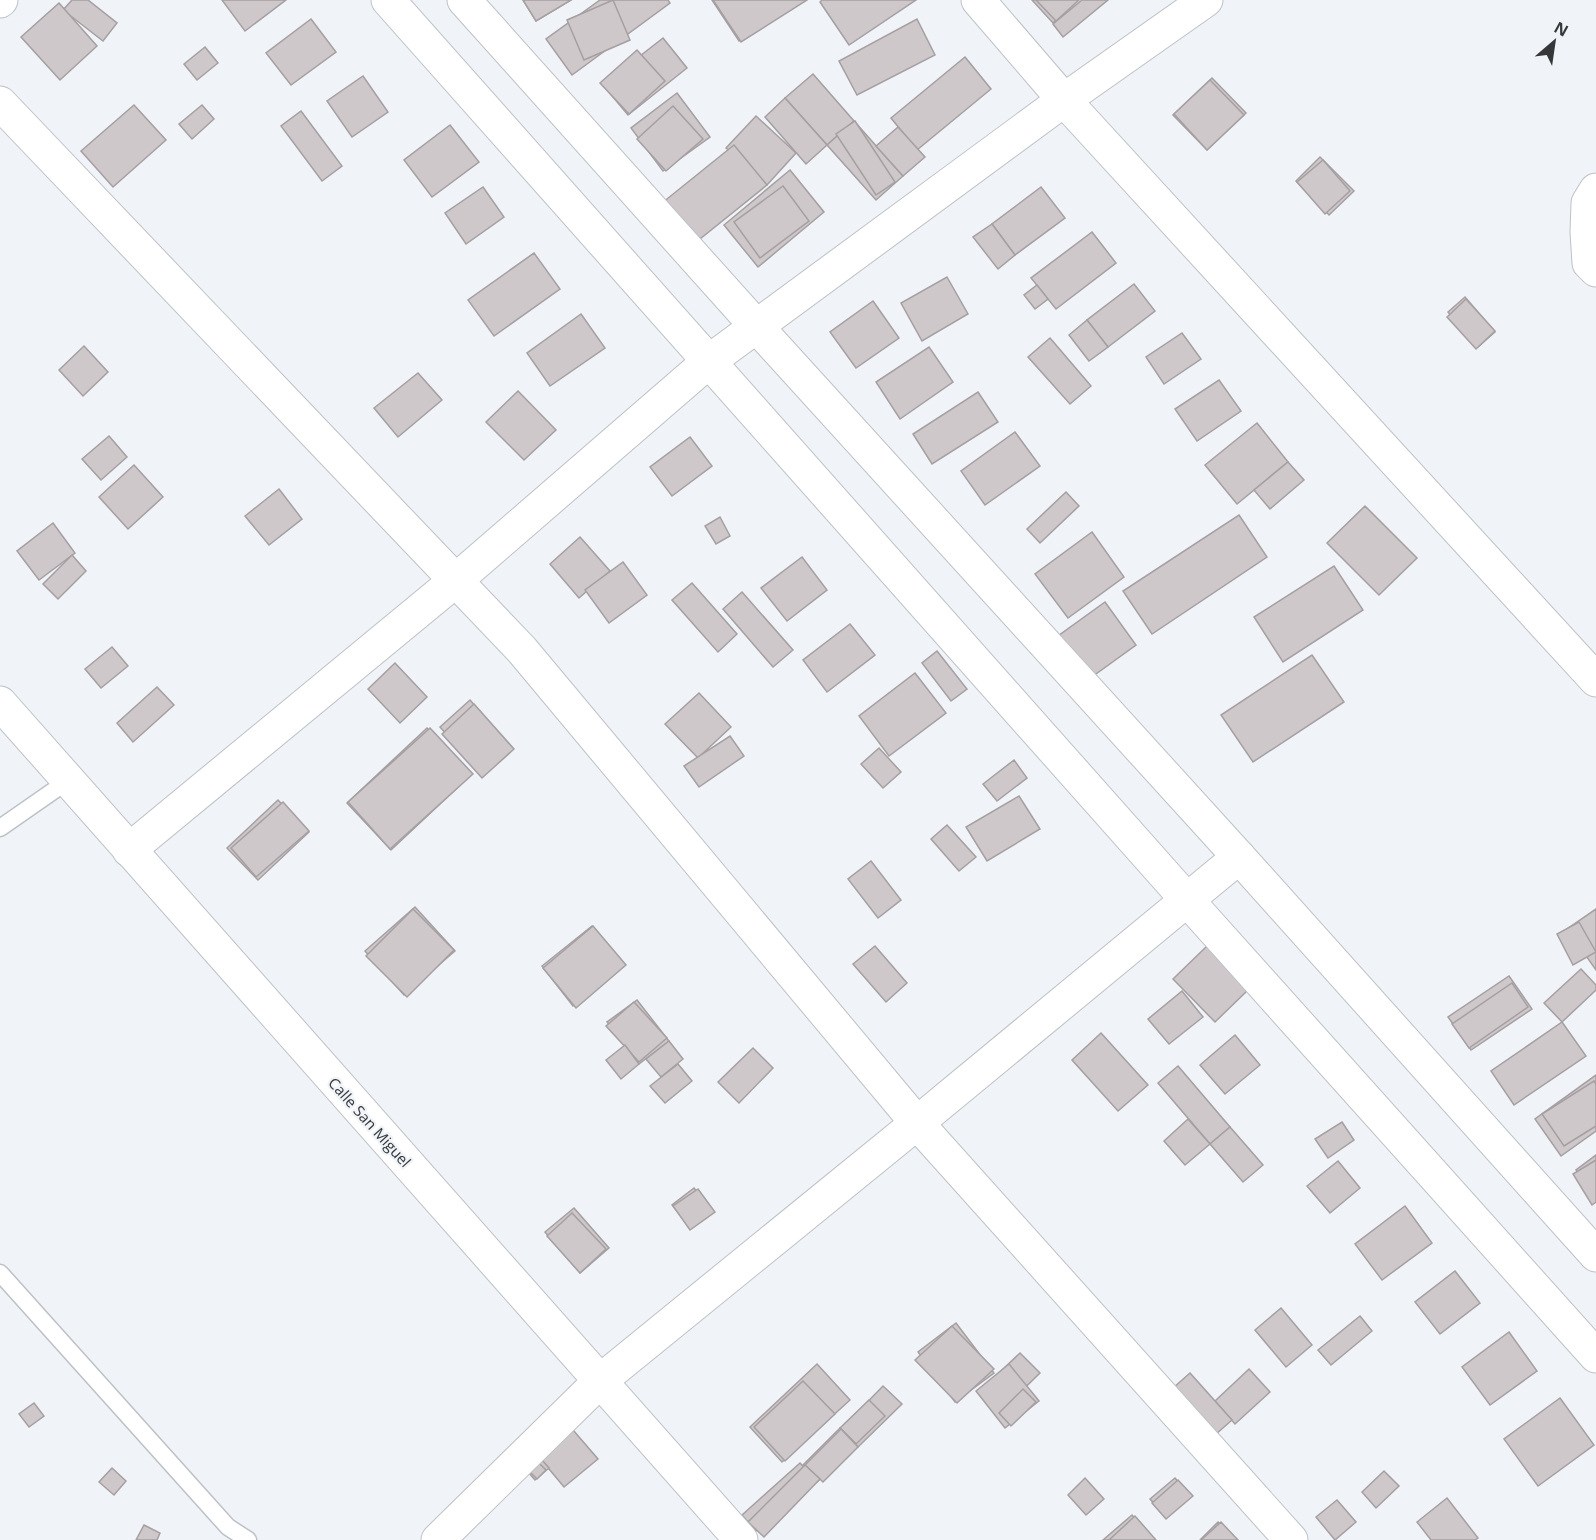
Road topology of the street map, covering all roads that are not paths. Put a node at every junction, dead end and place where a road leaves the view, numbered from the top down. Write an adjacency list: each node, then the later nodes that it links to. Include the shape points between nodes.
1 (388, 0): 10 (street)
2 (464, 0): 9 (street)
3 (978, 0): 5 (street)
4 (1206, 0): 5 (street)
5 (1064, 100): 9 (street); 12 (street)
6 (0, 103): 11 (street)
7 (1596, 190): 8 (street, via 1588,203 1587,232 1588,263)
8 (1596, 270)
9 (757, 327): 10 (street); 17 (street)
10 (708, 362): 11 (street); 18 (street)
11 (455, 581): 16 (street); 19 (street, via 522,650)
12 (1596, 680)
13 (0, 703): 14 (street, Calle San Miguel)
14 (69, 780): 15 (lane); 16 (street, Calle San Miguel)
15 (0, 828)
16 (129, 850): 23 (street, Calle San Miguel)
17 (1239, 857): 18 (street); 20 (street)
18 (1188, 901): 19 (street); 22 (street)
19 (917, 1123): 23 (street); 27 (street)
20 (1596, 1255)
21 (0, 1273): 24 (lane, via 228,1527)
22 (1596, 1356)
23 (600, 1381): 25 (street); 26 (street, Calle San Miguel)
24 (248, 1540)
25 (438, 1540)
26 (741, 1540)
27 (1291, 1540)

